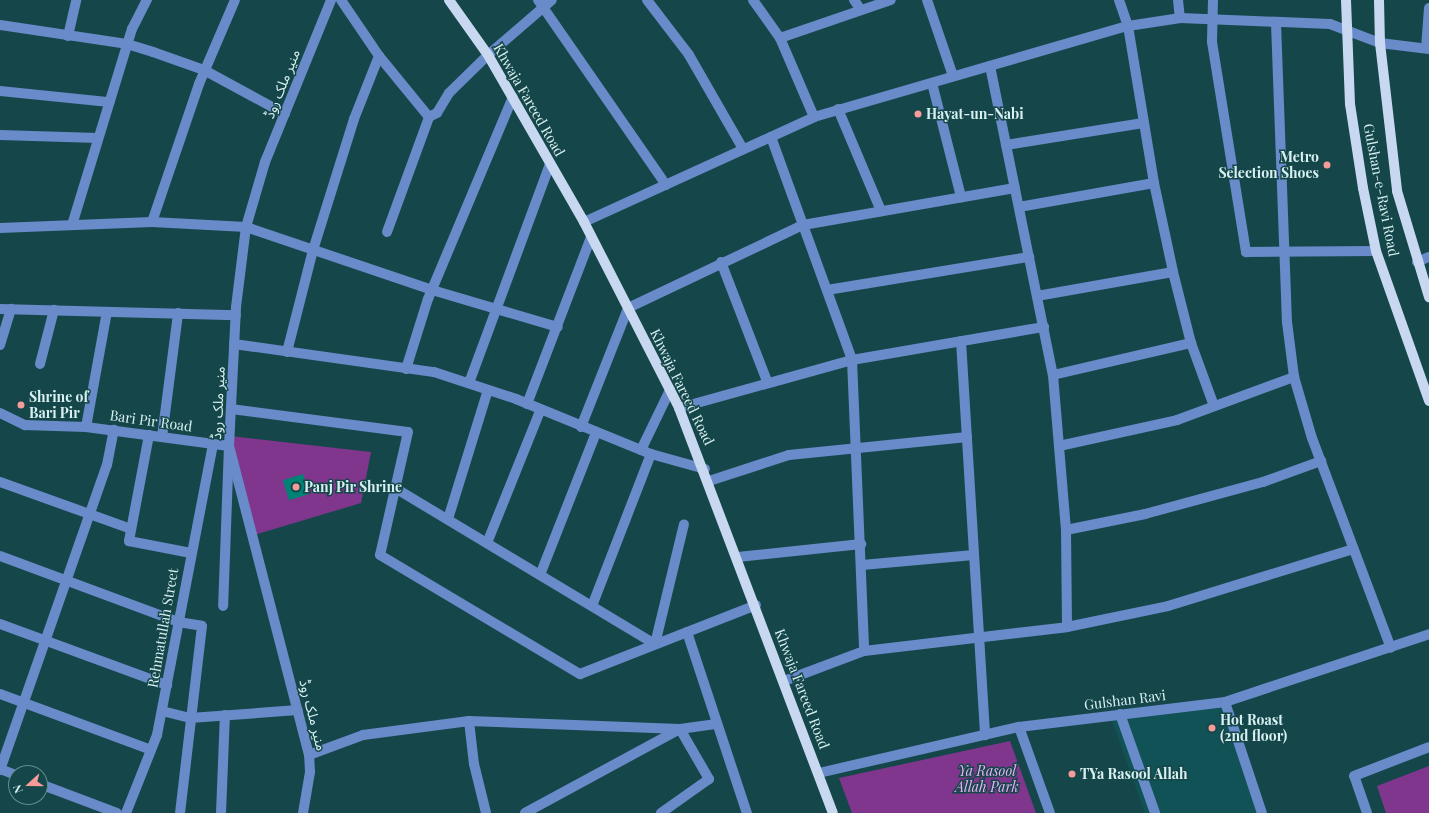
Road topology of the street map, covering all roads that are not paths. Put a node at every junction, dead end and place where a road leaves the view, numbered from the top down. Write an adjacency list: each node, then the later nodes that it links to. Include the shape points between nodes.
1 (76, 0): 26 (street)
2 (147, 0): 29 (street)
3 (235, 0): 34 (street)
4 (332, 0): 41 (street, منیر ملک روڈ)
5 (341, 0): 32 (street)
6 (449, 0): 31 (main road, Khwaja Fareed Road)
7 (647, 0): 49 (street, via 689,55)
8 (753, 0): 27 (street)
9 (854, 0): 19 (street)
10 (891, 0): 19 (street)
11 (927, 0): 35 (street)
12 (1119, 0): 24 (street)
13 (1178, 0): 20 (street)
14 (1213, 0): 21 (street)
15 (1346, 0): 25 (main road, Gulshan-e-Ravi Road)
16 (1380, 0): 28 (main road, Gulshan-e-Ravi Road)
17 (545, 2): 31 (street); 52 (street)
18 (1429, 8): 30 (street)
19 (861, 10): 27 (street)
20 (1180, 18): 21 (street); 24 (street)
21 (1215, 20): 22 (street); 67 (street, via 1212,42 1246,252)
22 (1276, 23): 25 (street, via 1330,24); 67 (street)
23 (0, 24): 26 (street)
24 (1128, 26): 33 (street); 44 (street)
25 (1346, 29): 28 (street); 66 (main road, Gulshan-e-Ravi Road, via 1350,104)
26 (68, 36): 29 (street)
27 (780, 38): 43 (street)
28 (1380, 43): 30 (street); 71 (main road, Gulshan-e-Ravi Road, via 1397,191)
29 (127, 44): 34 (street); 39 (street)
30 (1428, 48)
31 (488, 54): 38 (main road, Khwaja Fareed Road); 42 (street, via 449,93 437,113)
32 (380, 56): 42 (street); 65 (street, via 354,119)
33 (990, 66): 35 (street); 48 (street)
34 (204, 70): 41 (street); 57 (street)
35 (954, 76): 36 (street)
36 (932, 82): 40 (street); 54 (street)
37 (0, 91): 39 (street)
38 (513, 98): 50 (main road, Khwaja Fareed Road); 73 (street)
39 (109, 102): 47 (street)
40 (838, 109): 43 (street); 56 (street)
41 (285, 114): 61 (street, منیر ملک روڈ, via 265,162)
42 (429, 116): 63 (street)
43 (814, 117): 46 (street)
44 (1143, 123): 48 (street); 51 (street)
45 (0, 135): 47 (street)
46 (771, 137): 49 (street); 60 (street)
47 (98, 138): 59 (street)
48 (1006, 145): 53 (street)
49 (743, 149): 52 (street)
50 (550, 164): 58 (main road, Khwaja Fareed Road); 77 (street)
51 (1154, 183): 55 (street); 72 (street)
52 (666, 185): 58 (street)
53 (1015, 188): 54 (street); 55 (street)
54 (961, 197): 56 (street)
55 (1019, 207): 69 (street)
56 (881, 211): 60 (street)
57 (152, 222): 59 (street); 61 (street)
58 (584, 222): 64 (main road, Khwaja Fareed Road)
59 (72, 225): 62 (street)
60 (803, 225): 70 (street); 74 (street)
61 (246, 227): 65 (street); 84 (street, منیر ملک روڈ)
62 (0, 228)
63 (387, 232)
64 (591, 236): 78 (main road, Khwaja Fareed Road); 85 (street)
65 (313, 250): 73 (street); 91 (street)
66 (1376, 251): 67 (street); 101 (main road, Gulshan-e-Ravi Road)
67 (1284, 252): 96 (street, via 1287,322)
68 (1429, 257): 71 (street)
69 (1029, 258): 74 (street); 75 (street)
70 (721, 262): 78 (street); 97 (street)
71 (1417, 262): 76 (main road, Gulshan-e-Ravi Road)
72 (1173, 272): 75 (street); 88 (street)
73 (432, 290): 77 (street); 94 (street)
74 (827, 290): 92 (street)
75 (1038, 296): 86 (street)
76 (1429, 297)
77 (497, 308): 85 (street); 98 (street)
78 (628, 308): 100 (main road, Khwaja Fareed Road); 109 (street)
79 (0, 309): 80 (street)
80 (11, 309): 81 (street); 90 (street)
81 (54, 310): 82 (street); 93 (street)
82 (106, 312): 83 (street); 108 (street)
83 (178, 314): 84 (street); 113 (street)
84 (236, 315): 89 (street, منیر ملک روڈ)
85 (558, 327): 102 (street)
86 (1044, 327): 87 (street); 95 (street)
87 (961, 341): 92 (street); 114 (street)
88 (1191, 343): 95 (street); 103 (street)
89 (234, 344): 91 (street); 104 (street, منیر ملک روڈ)
90 (0, 345)
91 (287, 352): 94 (street)
92 (852, 360): 97 (street); 117 (street)
93 (40, 364)
94 (406, 369): 98 (street, via 434,372)
95 (1053, 376): 118 (street)
96 (1294, 377): 103 (street); 121 (street)
97 (768, 381): 105 (street)
98 (469, 383): 99 (street)
99 (488, 390): 102 (street); 127 (street)
100 (670, 390): 105 (main road, Khwaja Fareed Road); 119 (street)
101 (1429, 401)
102 (527, 404): 106 (street)
103 (1214, 406): 118 (street, via 1177,420)
104 (231, 408): 116 (street, منیر ملک روڈ); 125 (street, via 408,432)
105 (679, 408): 122 (main road, Khwaja Fareed Road)
106 (540, 411): 109 (street); 131 (street)
107 (0, 413): 108 (street, Bari Pir Road, via 25,424)
108 (86, 427): 110 (street, Bari Pir Road)
109 (581, 427): 111 (street)
110 (114, 430): 112 (street, Bari Pir Road); 126 (street)
111 (596, 433): 119 (street); 139 (street)
112 (149, 435): 113 (street, Bari Pir Road); 129 (street)
113 (162, 437): 115 (street, Bari Pir Road)
114 (967, 437): 117 (street); 135 (street)
115 (213, 444): 116 (street, Bari Pir Road); 134 (street, Rehmatullah Street)
116 (229, 446): 142 (street); 159 (street, منیر ملک روڈ)
117 (857, 446): 123 (street, via 789,455); 132 (street)
118 (1059, 446): 130 (street)
119 (641, 450): 120 (street)
120 (651, 454): 122 (street); 143 (street)
121 (1321, 461): 130 (street, via 1263,482 1145,514); 133 (street)
122 (705, 469): 123 (main road, Khwaja Fareed Road)
123 (710, 481): 137 (main road, Khwaja Fareed Road)
124 (0, 482): 126 (street)
125 (395, 488): 127 (street); 151 (street, via 380,555 386,559 580,674)
126 (90, 514): 129 (street); 140 (street)
127 (448, 519): 131 (street)
128 (684, 524): 151 (street)
129 (131, 529): 134 (street, via 129,541)
130 (1066, 530): 146 (street)
131 (487, 543): 139 (street)
132 (861, 544): 137 (street); 138 (street)
133 (1353, 549): 146 (street, via 1168,606); 152 (street)
134 (191, 553): 144 (street, Rehmatullah Street)
135 (974, 555): 138 (street); 149 (street)
136 (0, 556): 140 (street)
137 (738, 557): 141 (main road, Khwaja Fareed Road)
138 (862, 565): 153 (street)
139 (540, 575): 143 (street)
140 (66, 580): 144 (street); 150 (street)
141 (756, 605): 147 (street); 154 (main road, Khwaja Fareed Road)
142 (224, 606)
143 (592, 606): 151 (street)
144 (178, 622): 155 (street, Rehmatullah Street); 163 (street, via 202,626)
145 (0, 624): 150 (street)
146 (1068, 627): 149 (street)
147 (687, 632): 151 (street); 165 (street)
148 (1429, 634): 152 (street, Gulshan Ravi)
149 (980, 637): 153 (street); 168 (street)
150 (45, 641): 155 (street); 157 (street)
151 (656, 644)
152 (1391, 648): 158 (street, Gulshan Ravi)
153 (864, 651): 154 (street)
154 (784, 681): 173 (main road, Khwaja Fareed Road)
155 (167, 685): 160 (street, Rehmatullah Street)
156 (0, 694): 157 (street)
157 (23, 702): 170 (street); 172 (street)
158 (1225, 702): 161 (street, Gulshan Ravi); 187 (street)
159 (298, 710): 162 (street); 171 (street, منیر ملک روڈ)
160 (162, 711): 163 (street); 170 (street, Rehmatullah Street)
161 (1120, 714): 166 (street, Gulshan Ravi); 186 (street)
162 (225, 715): 163 (street); 178 (street)
163 (190, 718): 177 (street)
164 (469, 721): 167 (street); 171 (street, via 363,735); 180 (street, via 474,764)
165 (717, 724): 167 (street); 183 (street)
166 (1019, 727): 168 (street, Gulshan Ravi); 185 (street)
167 (680, 729): 181 (street); 182 (street, via 709,779)
168 (985, 735): 173 (street, Gulshan Ravi)
169 (1429, 747): 188 (street, via 1354,776)
170 (151, 750): 176 (street, Rehmatullah Street)
171 (309, 755): 179 (street, منیر ملک روڈ, via 310,772)
172 (0, 769)
173 (818, 773): 184 (main road, Khwaja Fareed Road)
174 (48, 787): 175 (street)
175 (117, 813)
176 (126, 813)
177 (180, 813)
178 (221, 813)
179 (303, 813)
180 (486, 813)
181 (525, 813)
182 (661, 813)
183 (748, 813)
184 (833, 813)
185 (1050, 813)
186 (1155, 813)
187 (1262, 813)
188 (1367, 813)

